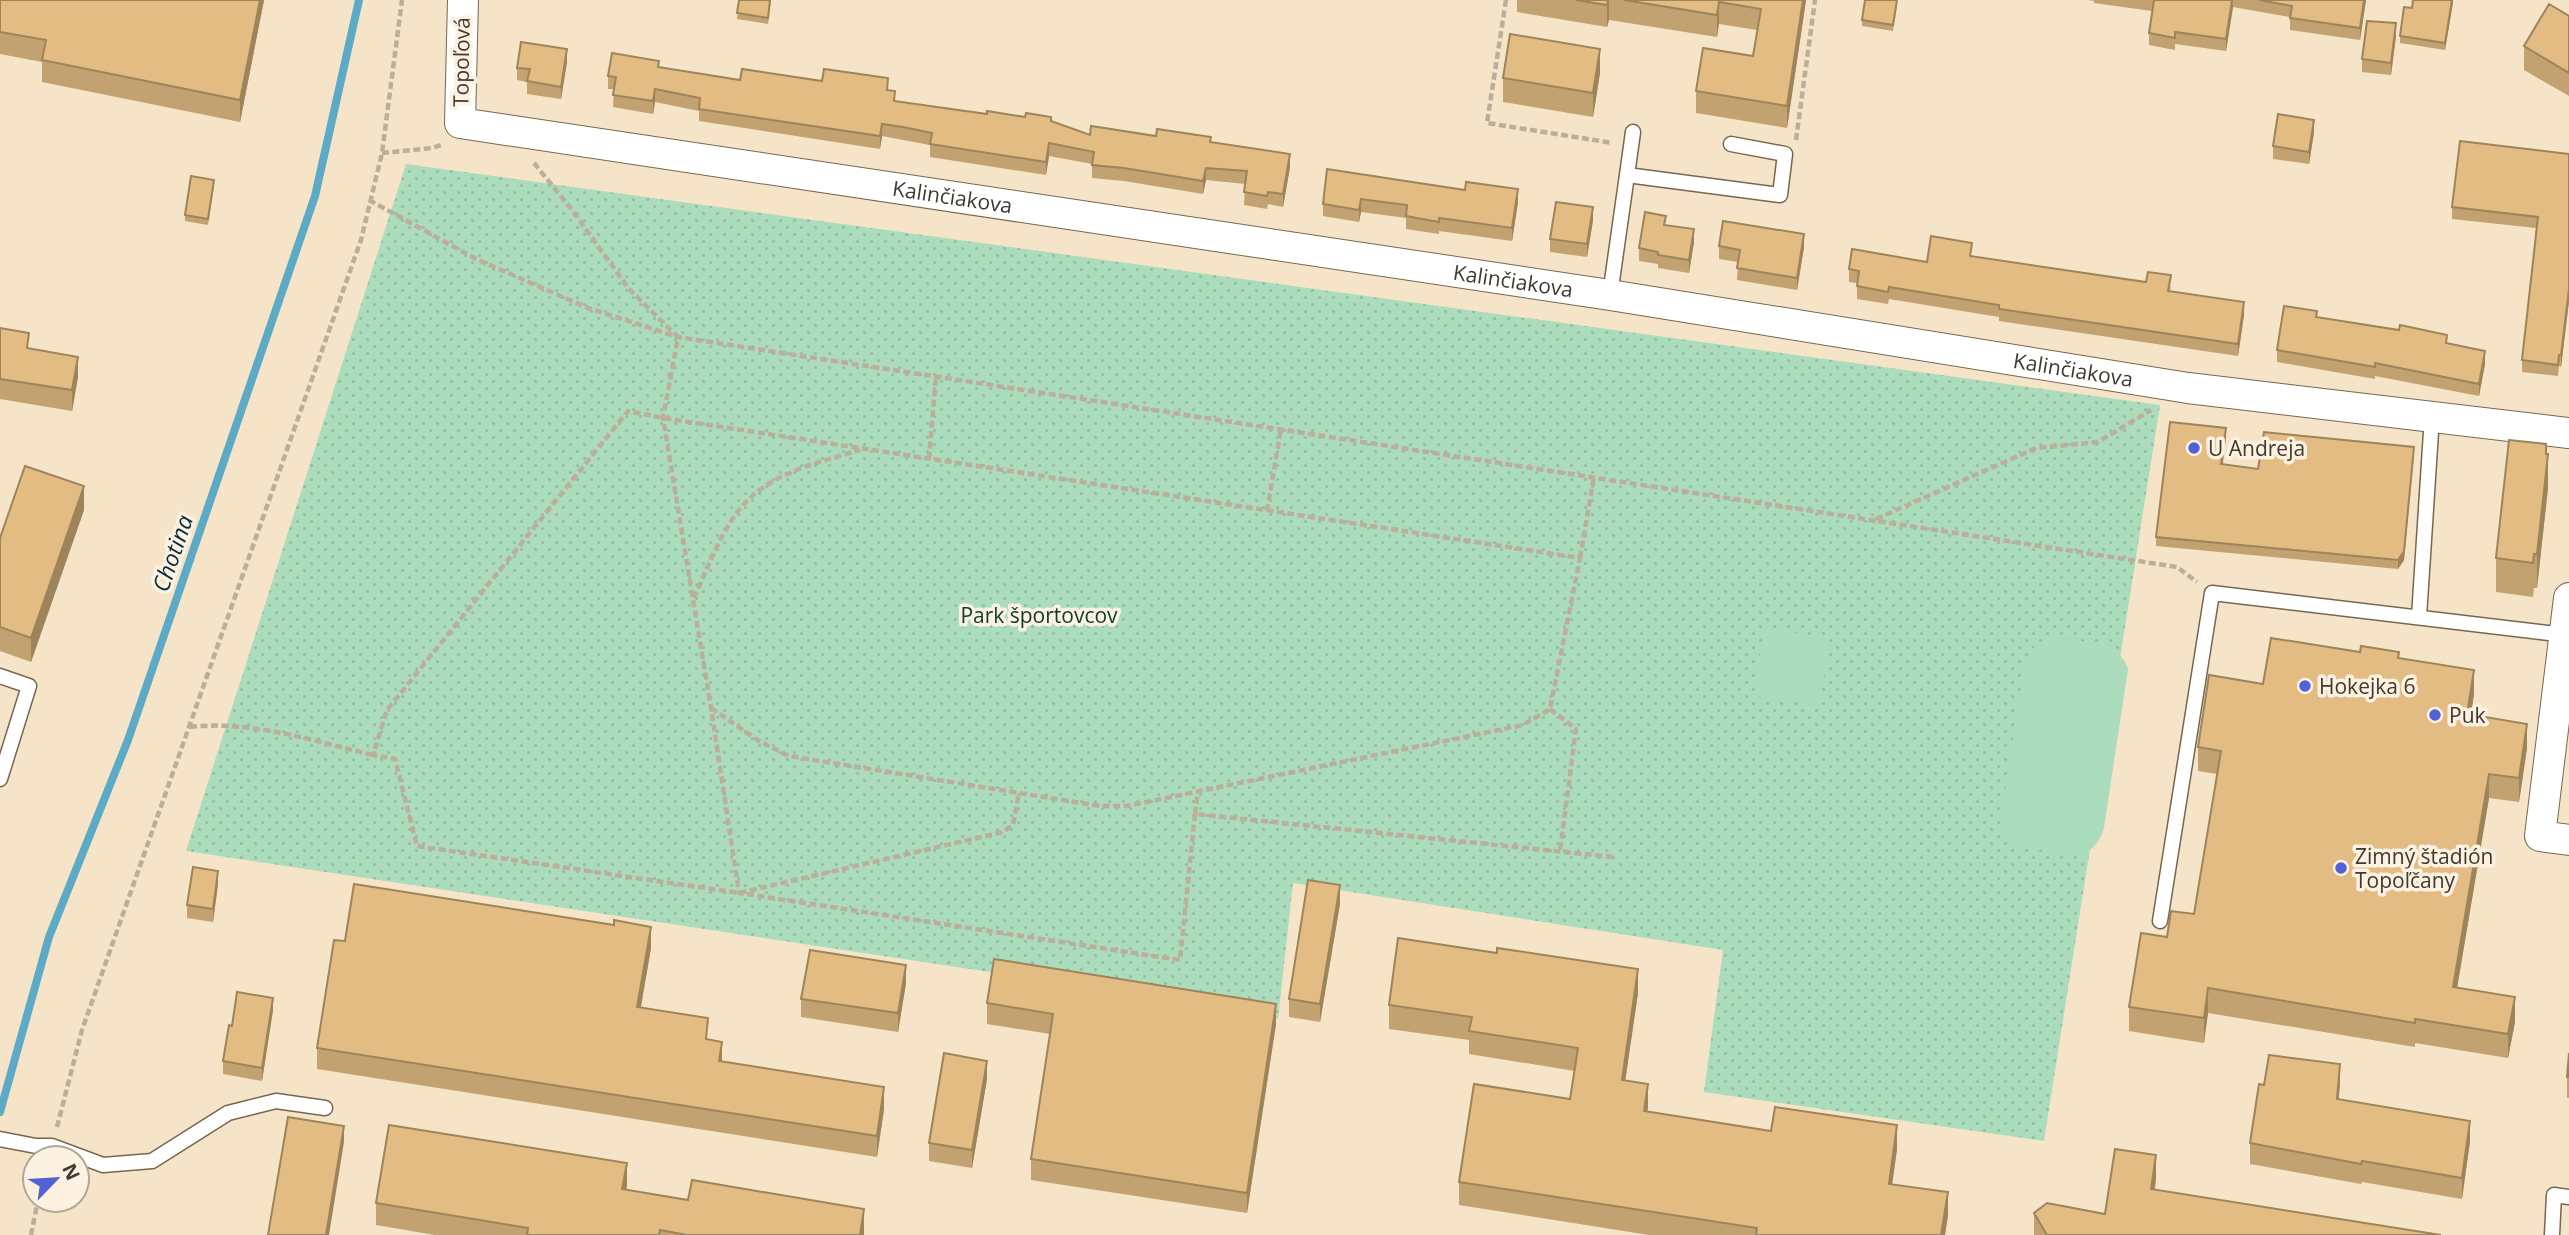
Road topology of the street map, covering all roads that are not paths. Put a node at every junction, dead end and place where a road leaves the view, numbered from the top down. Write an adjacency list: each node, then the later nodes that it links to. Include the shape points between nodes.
1 (463, 0): 2 (street, Topoľová)
2 (460, 123): 6 (street, Kalinčiakova)
3 (1632, 139): 5 (lane)
4 (1731, 144): 5 (lane, via 1785,154 1780,195)
5 (1627, 175): 6 (lane)
6 (1610, 295): 7 (street, Kalinčiakova, via 2188,388)
7 (2432, 416): 8 (street, Kalinčiakova); 10 (lane)
8 (2569, 433)
9 (2569, 598): 11 (street)
10 (2419, 617): 11 (lane); 15 (lane, via 2212,593)
11 (2565, 635): 14 (street, via 2540,836)
12 (0, 676): 13 (lane, via 29,686)
13 (0, 779)
14 (2569, 840)
15 (2160, 921)
16 (325, 1108): 17 (lane, via 276,1101 228,1113 152,1161 103,1165 52,1146)
17 (0, 1139)
18 (2569, 1197): 19 (lane, via 2553,1195)
19 (2552, 1235)

